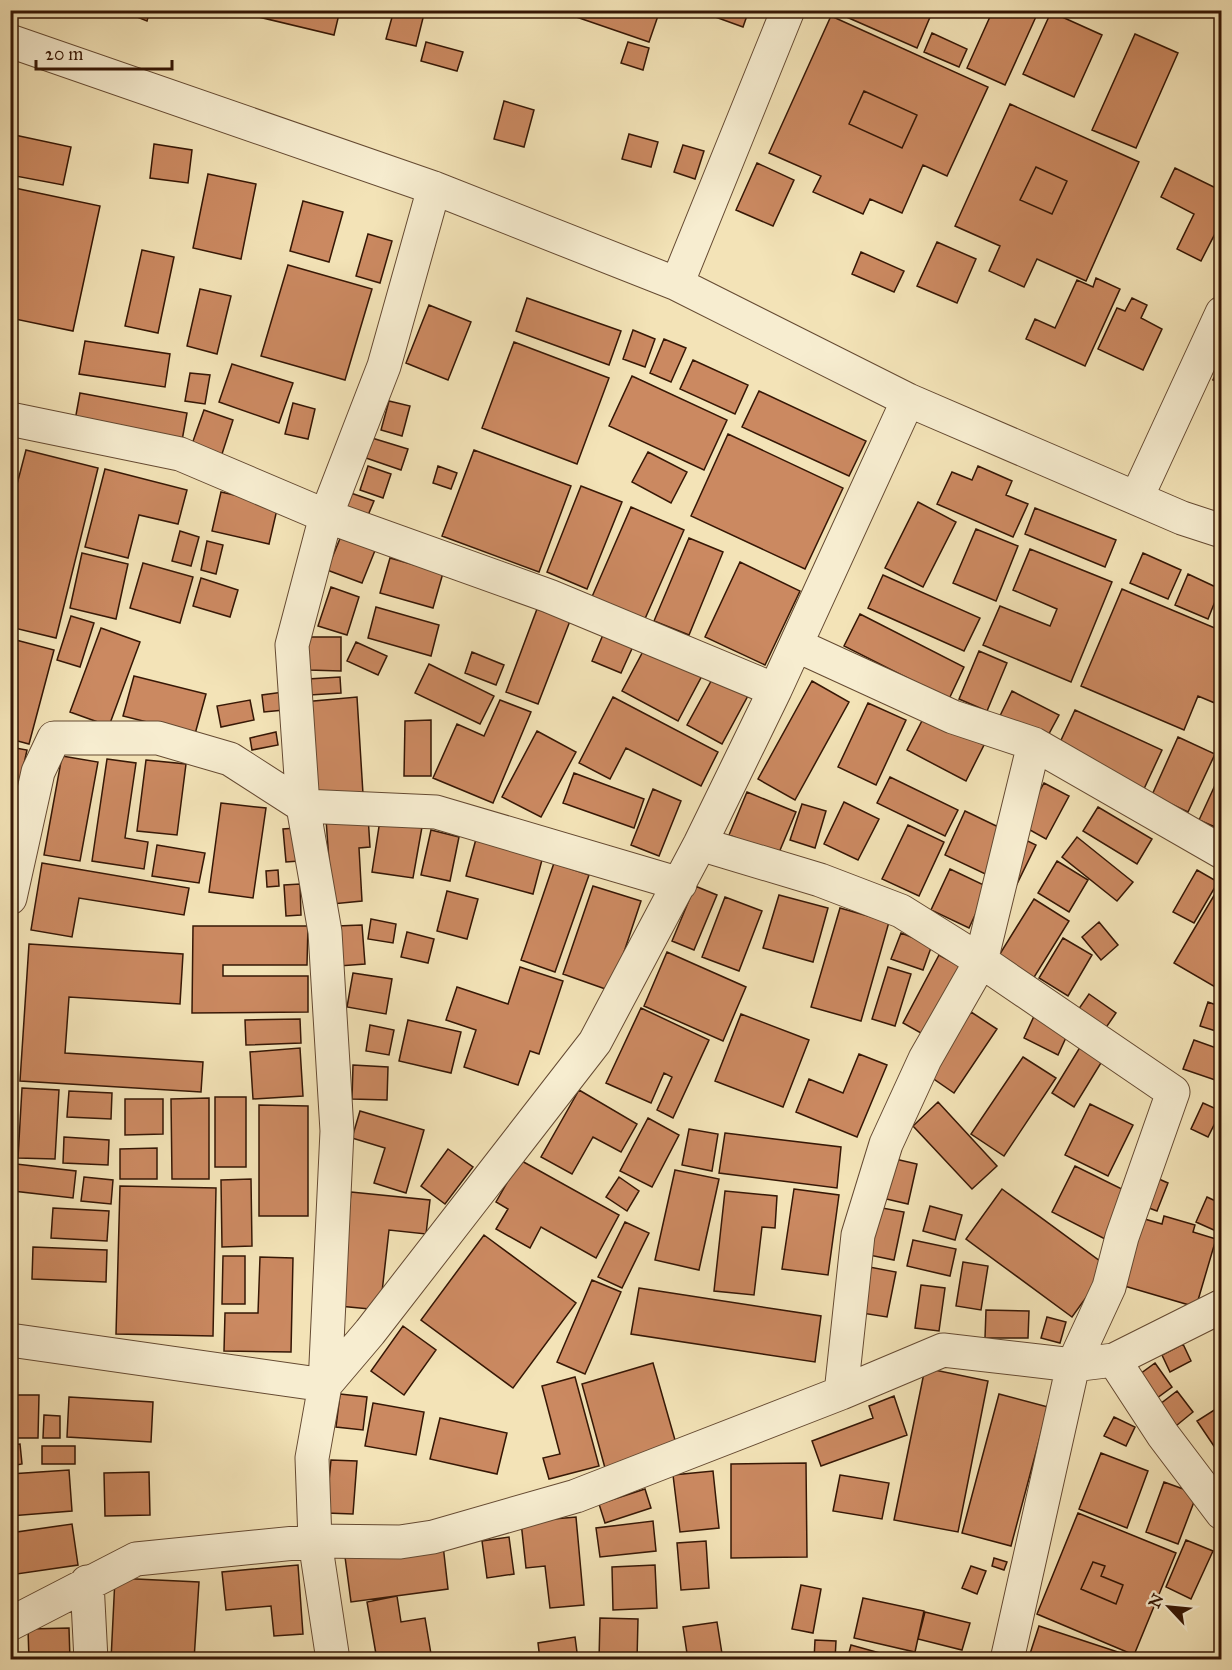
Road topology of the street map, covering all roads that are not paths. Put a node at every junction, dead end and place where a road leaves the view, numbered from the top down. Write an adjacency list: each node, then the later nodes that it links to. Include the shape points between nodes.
1 (788, 10): 4 (street)
2 (10, 41): 3 (street)
3 (434, 188): 4 (street); 9 (street, via 384,366)
4 (677, 284): 6 (street)
5 (1221, 313): 8 (street)
6 (908, 400): 8 (street); 11 (street)
7 (10, 419): 9 (street, via 180,454)
8 (1137, 497): 10 (street)
9 (326, 516): 12 (street, via 549,596); 14 (street, via 291,645)
10 (1221, 531)
11 (796, 645): 12 (street); 13 (street, via 952,717)
12 (775, 690): 15 (street)
13 (1034, 744): 16 (street); 19 (street)
14 (303, 806): 17 (street, via 436,812); 18 (street, via 230,759 158,738 54,738 38,772); 24 (street, via 326,933 337,1131)
15 (700, 844): 17 (street); 19 (street, via 820,880 901,911)
16 (1221, 852)
17 (680, 884): 24 (street, via 596,1042)
18 (10, 898)
19 (981, 961): 23 (street, via 1173,1092 1122,1237 1109,1287); 25 (street, via 926,1059 886,1144 858,1235)
20 (1221, 1306): 22 (street)
21 (10, 1340): 24 (street)
22 (1114, 1360): 23 (street); 26 (street)
23 (1073, 1365): 25 (street, via 943,1350); 32 (street)
24 (325, 1385): 27 (street, via 312,1458)
25 (840, 1393): 27 (street, via 576,1496 495,1521 400,1542)
26 (1221, 1513)
27 (315, 1541): 28 (street, via 136,1558); 31 (street)
28 (87, 1582): 29 (street); 30 (street)
29 (10, 1624)
30 (91, 1659)
31 (333, 1659)
32 (1008, 1659)

